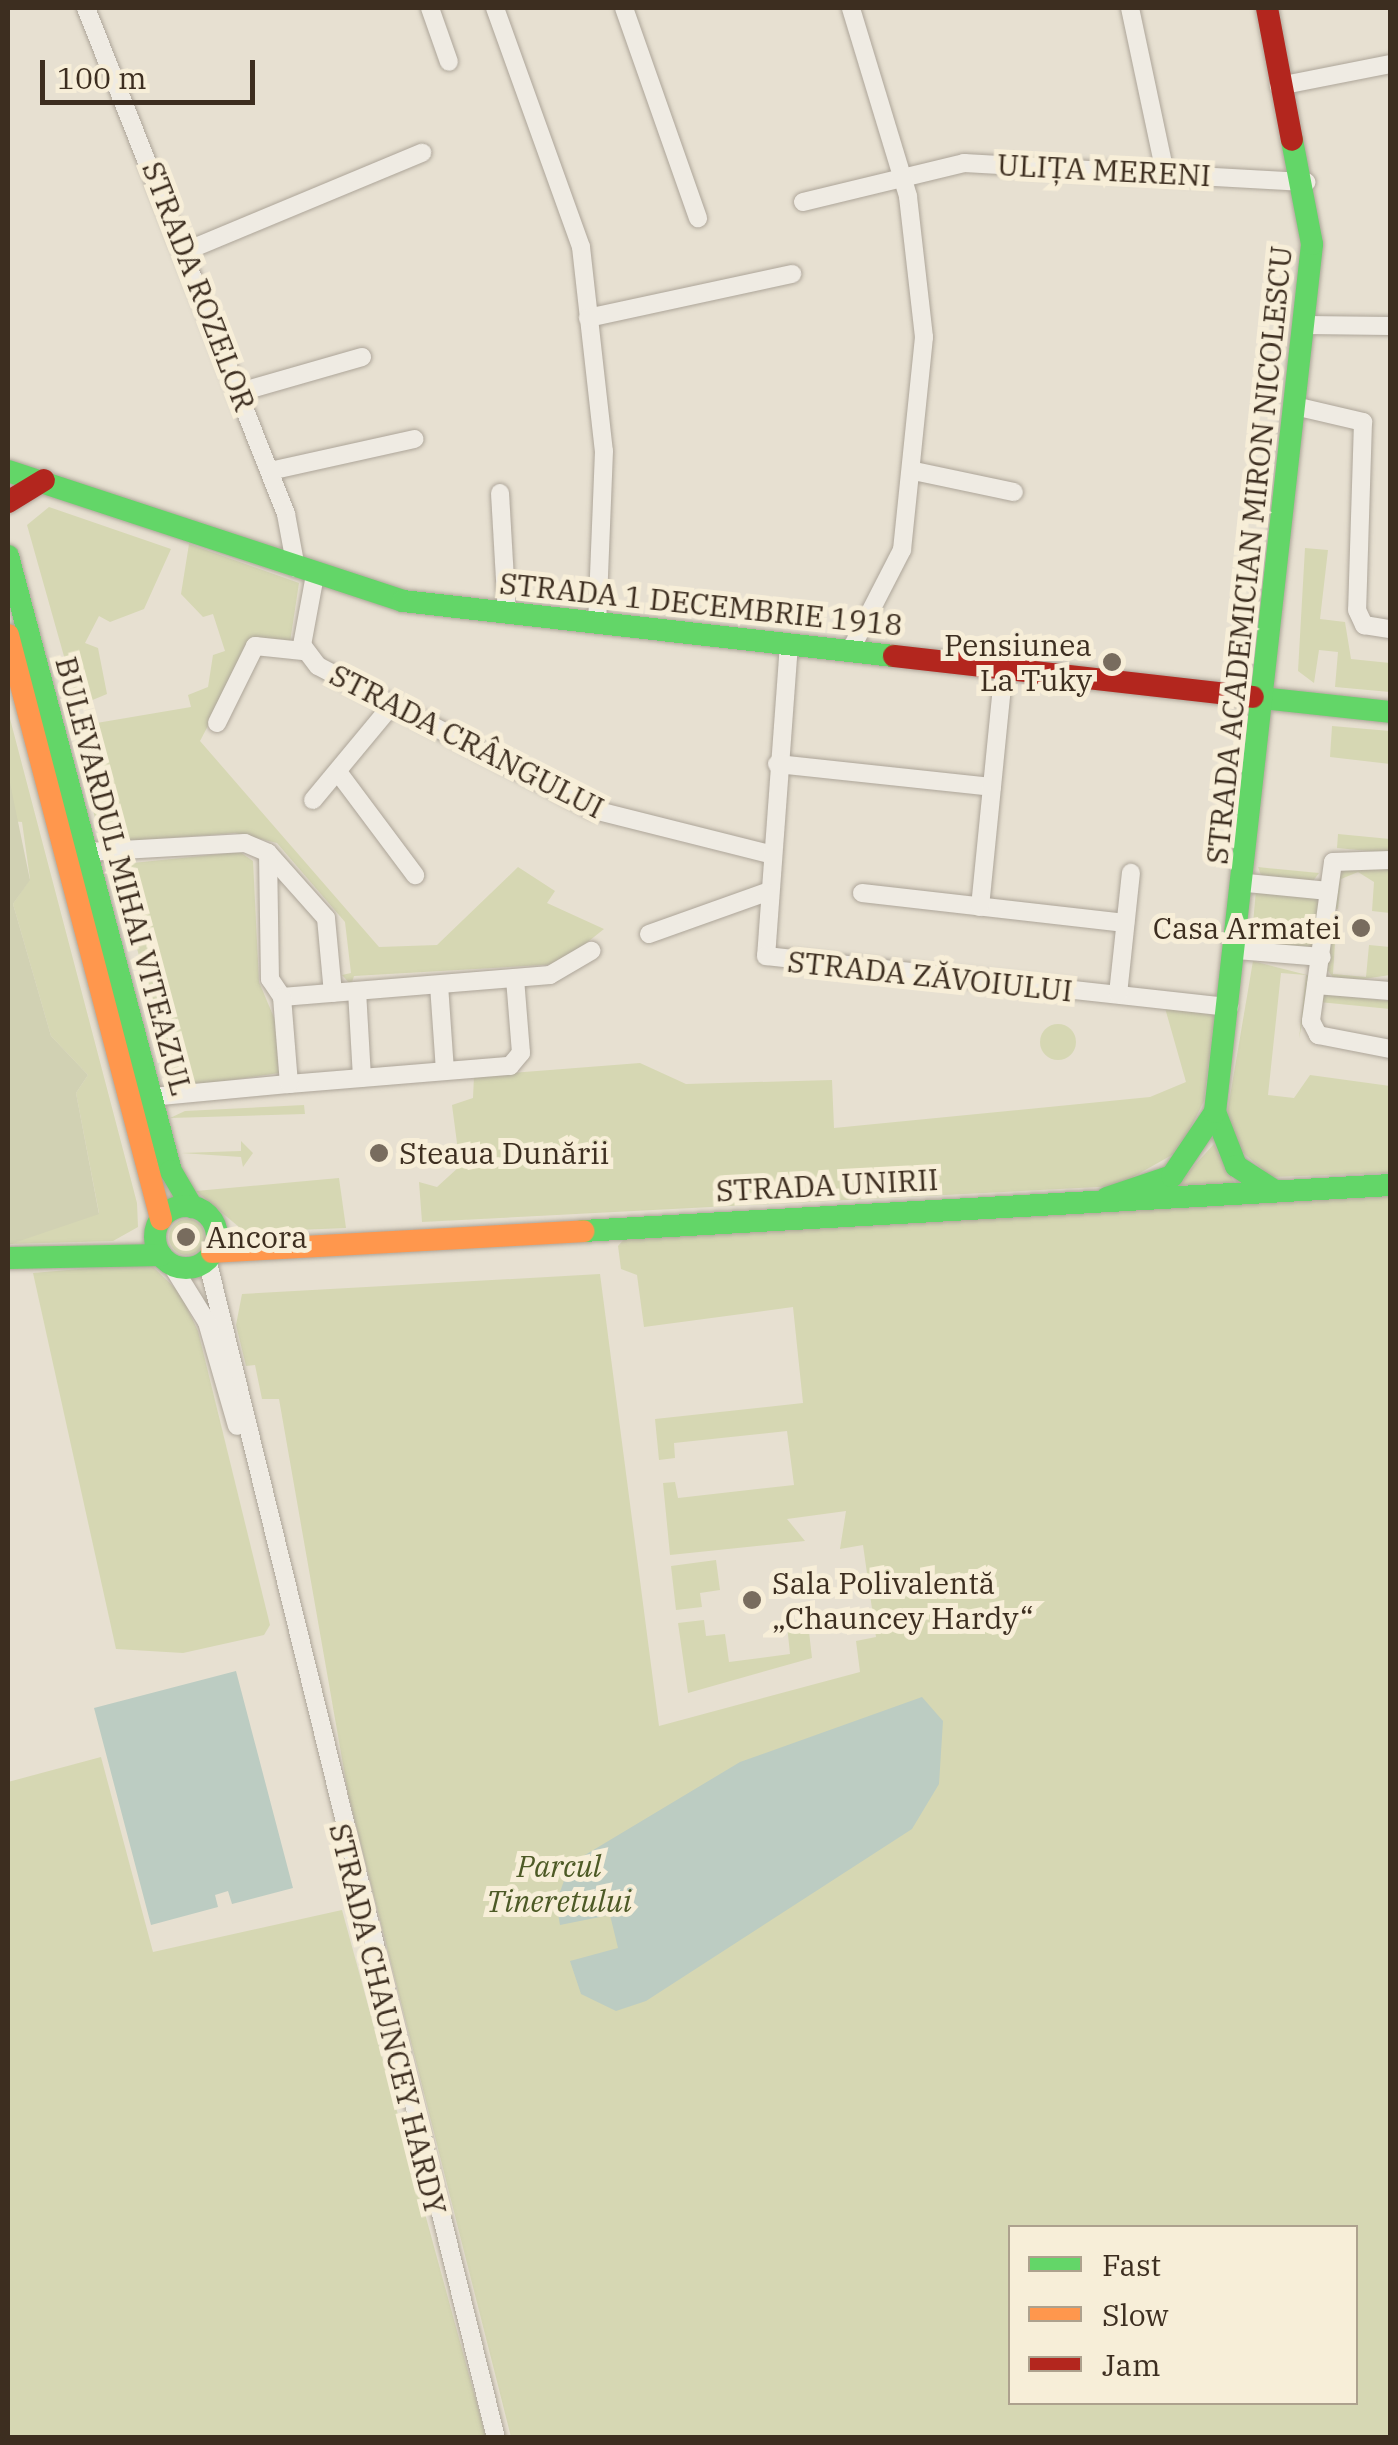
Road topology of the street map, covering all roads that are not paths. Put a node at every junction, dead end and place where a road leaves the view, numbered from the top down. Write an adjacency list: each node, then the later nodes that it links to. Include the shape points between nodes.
1 (86, 8): 17 (street, STRADA ROZELOR)
2 (430, 8): 8 (street)
3 (495, 8): 19 (street, via 582,247)
4 (624, 8): 16 (street)
5 (851, 8): 13 (street)
6 (1130, 8): 12 (street)
7 (1267, 8): 10 (main road, STRADA ACADEMICIAN MIRON NICOLESCU)
8 (449, 62)
9 (1390, 64): 10 (street)
10 (1279, 86): 14 (main road, STRADA ACADEMICIAN MIRON NICOLESCU)
11 (422, 152): 17 (street)
12 (1165, 173): 13 (street, ULIȚA MERENI, via 964,163); 14 (street, ULIȚA MERENI)
13 (903, 174): 15 (street, ULIȚA MERENI); 27 (street, via 923,302)
14 (1306, 182): 20 (main road, STRADA ACADEMICIAN MIRON NICOLESCU)
15 (803, 202)
16 (698, 218)
17 (186, 251): 23 (street, STRADA ROZELOR)
18 (792, 274): 19 (street)
19 (588, 318): 35 (street, via 604,451)
20 (1306, 324): 21 (street); 24 (main road, STRADA ACADEMICIAN MIRON NICOLESCU)
21 (1390, 326)
22 (362, 356): 23 (street)
23 (240, 392): 26 (street, STRADA ROZELOR)
24 (1298, 407): 36 (street, via 1363,422 1357,610 1364,625); 39 (main road, STRADA ACADEMICIAN MIRON NICOLESCU)
25 (414, 438): 26 (street)
26 (270, 471): 33 (street, STRADA ROZELOR)
27 (914, 471): 30 (street); 41 (street, via 899,561)
28 (21, 472): 31 (main road); 33 (main road, STRADA 1 DECEMBRIE 1918)
29 (500, 492): 34 (street)
30 (1014, 492)
31 (8, 502)
32 (8, 556): 52 (main road, BULEVARDUL MIHAI VITEAZUL)
33 (306, 572): 34 (main road, STRADA 1 DECEMBRIE 1918, via 402,602); 40 (street, STRADA CRÂNGULUI)
34 (508, 614): 35 (main road, STRADA 1 DECEMBRIE 1918)
35 (597, 624): 38 (main road, STRADA 1 DECEMBRIE 1918)
36 (1390, 629)
37 (8, 635): 87 (main road, BULEVARDUL MIHAI VITEAZUL)
38 (789, 644): 41 (main road, STRADA 1 DECEMBRIE 1918); 48 (street, STRADA ZĂVOIULUI)
39 (1276, 649): 43 (main road, STRADA ACADEMICIAN MIRON NICOLESCU); 44 (main road)
40 (303, 650): 45 (street, STRADA CRÂNGULUI); 47 (street, via 255,646)
41 (850, 650): 42 (main road, STRADA 1 DECEMBRIE 1918)
42 (1004, 668): 43 (main road, STRADA 1 DECEMBRIE 1918); 50 (street)
43 (1270, 700): 44 (main road, STRADA 1 DECEMBRIE 1918); 58 (main road, STRADA ACADEMICIAN MIRON NICOLESCU)
44 (1315, 704): 46 (main road, STRADA 1 DECEMBRIE 1918)
45 (392, 705): 49 (street); 54 (street, STRADA CRÂNGULUI, via 594,810)
46 (1390, 712)
47 (217, 723)
48 (777, 764): 50 (street); 54 (street, STRADA ZĂVOIULUI)
49 (338, 772): 51 (street); 57 (street)
50 (992, 787): 62 (street)
51 (312, 800)
52 (87, 852): 53 (street, via 244,843); 81 (main road, BULEVARDUL MIHAI VITEAZUL)
53 (268, 853): 73 (street, via 326,918); 75 (street, via 270,980)
54 (770, 854): 60 (street, STRADA ZĂVOIULUI)
55 (1390, 860): 59 (street, via 1338,858)
56 (1131, 873): 63 (street)
57 (415, 875)
58 (1247, 883): 59 (street); 65 (main road, STRADA ACADEMICIAN MIRON NICOLESCU)
59 (1329, 890): 67 (street)
60 (767, 892): 64 (street); 74 (street, STRADA ZĂVOIULUI, via 762,948 776,962)
61 (862, 893): 62 (street)
62 (980, 906): 63 (street)
63 (1125, 923): 74 (street)
64 (650, 934)
65 (1237, 950): 67 (street); 76 (main road, STRADA ACADEMICIAN MIRON NICOLESCU)
66 (591, 951): 68 (street, via 555,974)
67 (1322, 958): 70 (street)
68 (515, 978): 69 (street); 78 (street, via 518,1062)
69 (439, 984): 71 (street); 78 (street)
70 (1316, 985): 72 (street); 77 (street, via 1314,1033)
71 (358, 991): 73 (street); 79 (street)
72 (1390, 991)
73 (333, 992): 75 (street)
74 (1118, 994): 76 (street, STRADA ZĂVOIULUI)
75 (282, 996): 80 (street)
76 (1229, 1007): 82 (main road, STRADA ACADEMICIAN MIRON NICOLESCU)
77 (1390, 1049)
78 (445, 1072): 79 (street)
79 (362, 1078): 80 (street)
80 (288, 1084): 81 (street)
81 (151, 1097): 86 (main road, BULEVARDUL MIHAI VITEAZUL, via 175,1183)
82 (1215, 1112): 84 (main road, STRADA ACADEMICIAN MIRON NICOLESCU, via 1236,1166); 85 (main road, STRADA ACADEMICIAN MIRON NICOLESCU, via 1172,1176)
83 (1390, 1185): 84 (main road, STRADA UNIRII)
84 (1276, 1190): 85 (main road, STRADA UNIRII)
85 (1107, 1198): 88 (main road, STRADA UNIRII)
86 (192, 1207): 87 (main road); 88 (main road, BULEVARDUL MIHAI VITEAZUL)
87 (159, 1223): 89 (main road); 91 (main road, BULEVARDUL MIHAI VITEAZUL)
88 (212, 1247): 91 (main road); 92 (street, STRADA CHAUNCEY HARDY)
89 (118, 1251): 90 (main road); 91 (main road)
90 (8, 1258)
91 (166, 1260): 92 (street, STRADA CHAUNCEY HARDY, via 207,1322)
92 (286, 1599): 93 (street, STRADA CHAUNCEY HARDY)
93 (496, 2438)

